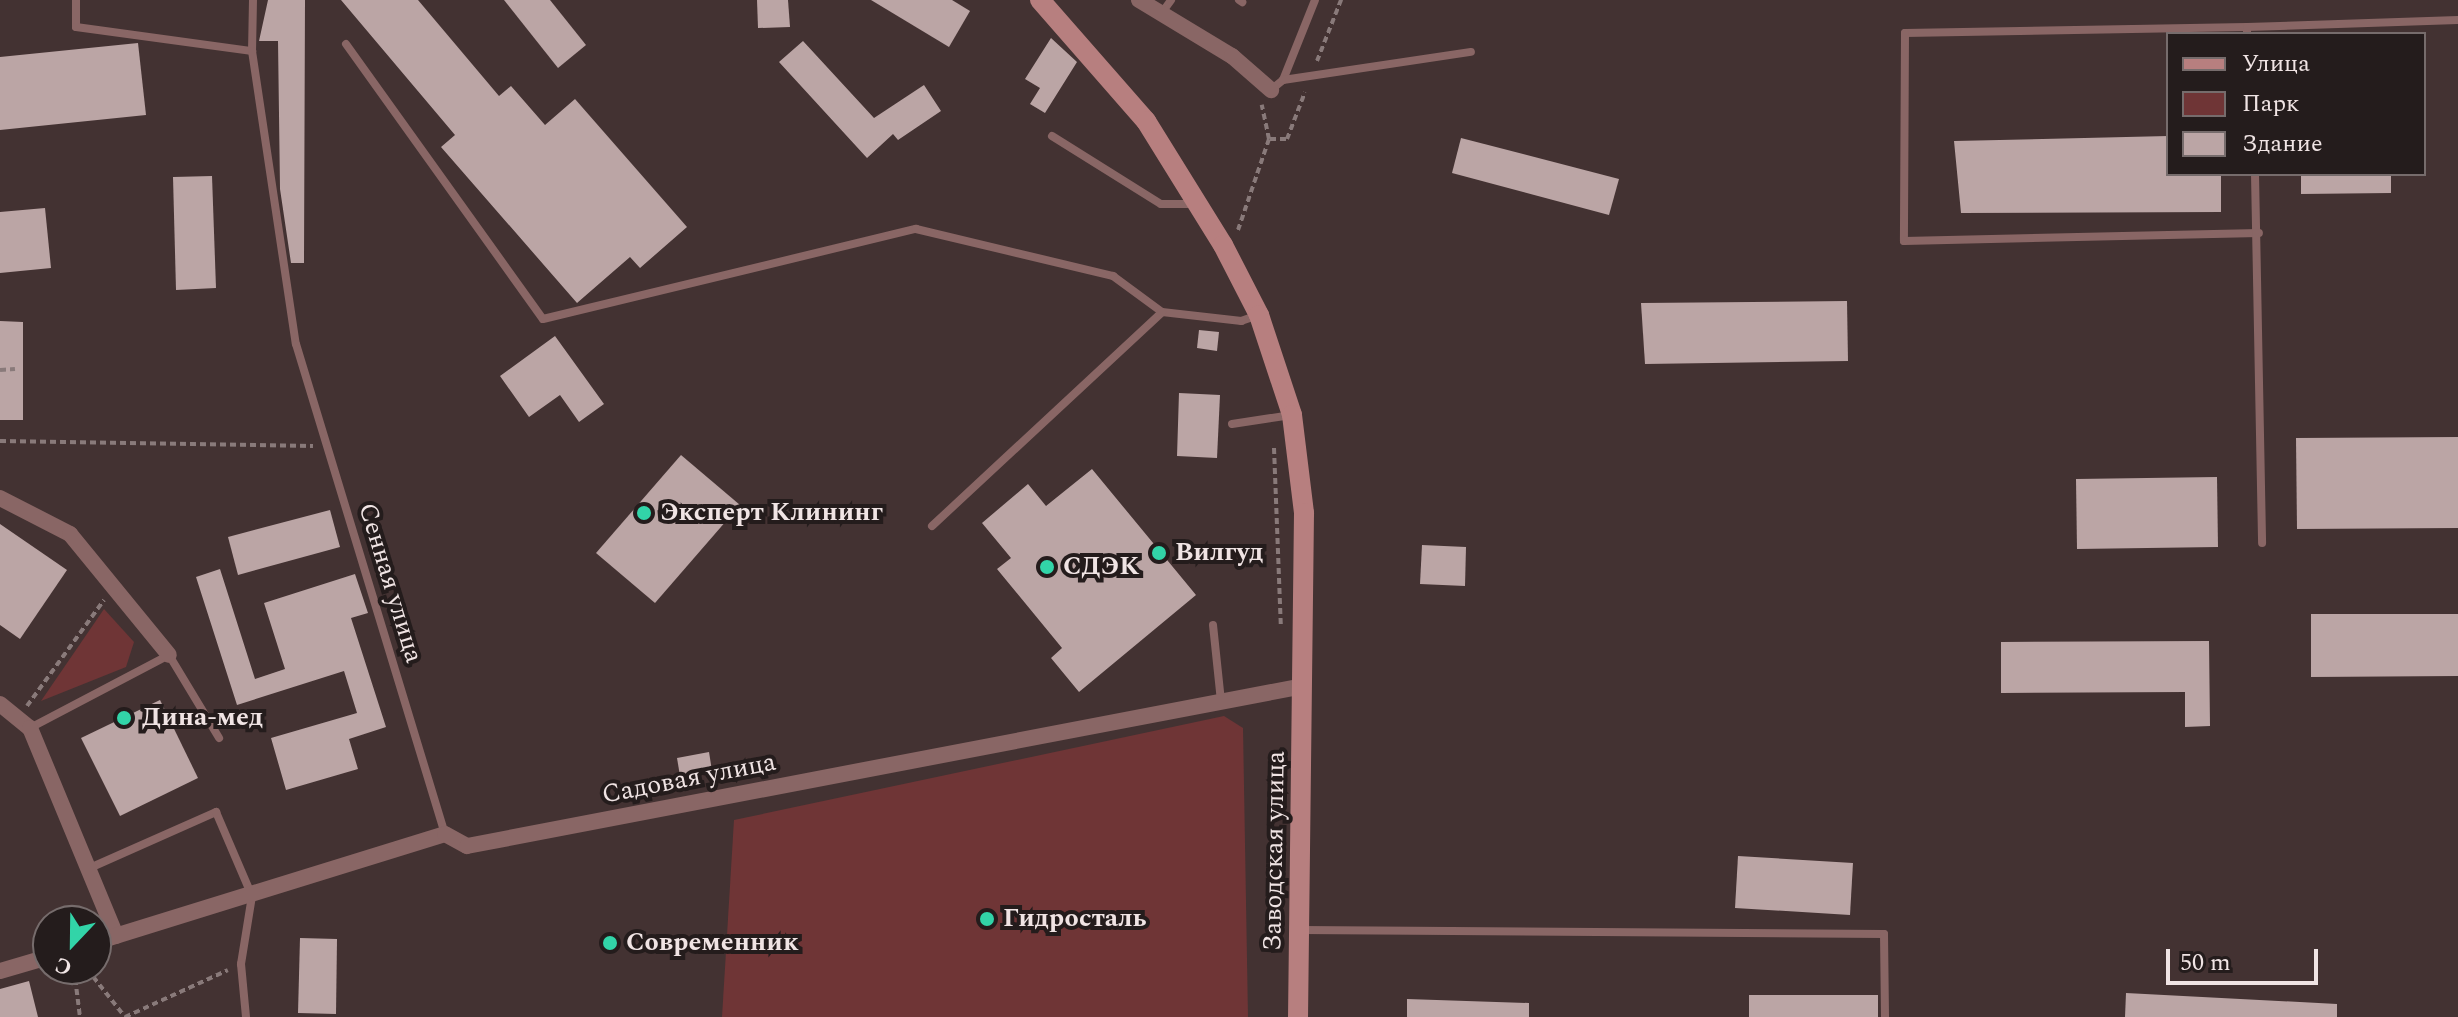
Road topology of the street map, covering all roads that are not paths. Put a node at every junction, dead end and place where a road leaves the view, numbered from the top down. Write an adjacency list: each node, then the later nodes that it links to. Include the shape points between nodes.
1 (76, 0): 11 (lane, via 76,27)
2 (253, 0): 11 (lane, Сенная улица)
3 (1040, 0): 16 (main road, Заводская улица, via 1146,121)
4 (1139, 0): 7 (street)
5 (1171, 0): 7 (lane)
6 (1315, 0): 13 (lane)
7 (1161, 14): 13 (street, via 1258,79)
8 (2458, 20): 9 (lane)
9 (2247, 30): 17 (lane, via 1905,33 1904,241)
10 (346, 44): 18 (lane, via 543,319 916,229 1113,276)
11 (252, 51): 32 (lane, Сенная улица, via 296,344)
12 (1471, 52): 13 (lane)
13 (1277, 85)
14 (1052, 136): 16 (lane, via 1161,204)
15 (2255, 176): 17 (lane)
16 (1197, 204): 19 (main road, Заводская улица)
17 (2259, 233): 24 (lane)
18 (1162, 312): 19 (lane, via 1241,321); 23 (lane)
19 (1259, 315): 20 (main road, Заводская улица)
20 (1282, 416): 21 (lane); 27 (main road, Заводская улица, via 1304,513)
21 (1232, 424)
22 (0, 498): 26 (street, via 70,534)
23 (932, 526)
24 (2262, 543)
25 (1213, 625): 29 (lane)
26 (169, 655): 30 (lane); 31 (lane)
27 (1303, 686): 29 (street, Садовая улица); 35 (main road, Заводская улица)
28 (0, 704): 30 (street)
29 (1211, 708): 32 (street, Садовая улица, via 467,846)
30 (24, 723): 33 (street)
31 (219, 738)
32 (445, 834): 34 (street)
33 (92, 867): 34 (lane, via 216,812); 36 (street)
34 (252, 896): 36 (street); 40 (lane, via 241,964)
35 (1299, 930): 41 (main road, Заводская улица); 42 (lane, via 1884,934)
36 (116, 936): 37 (street)
37 (112, 937)
38 (32, 962): 39 (street)
39 (0, 971)
40 (246, 1017)
41 (1298, 1017)
42 (1885, 1017)

